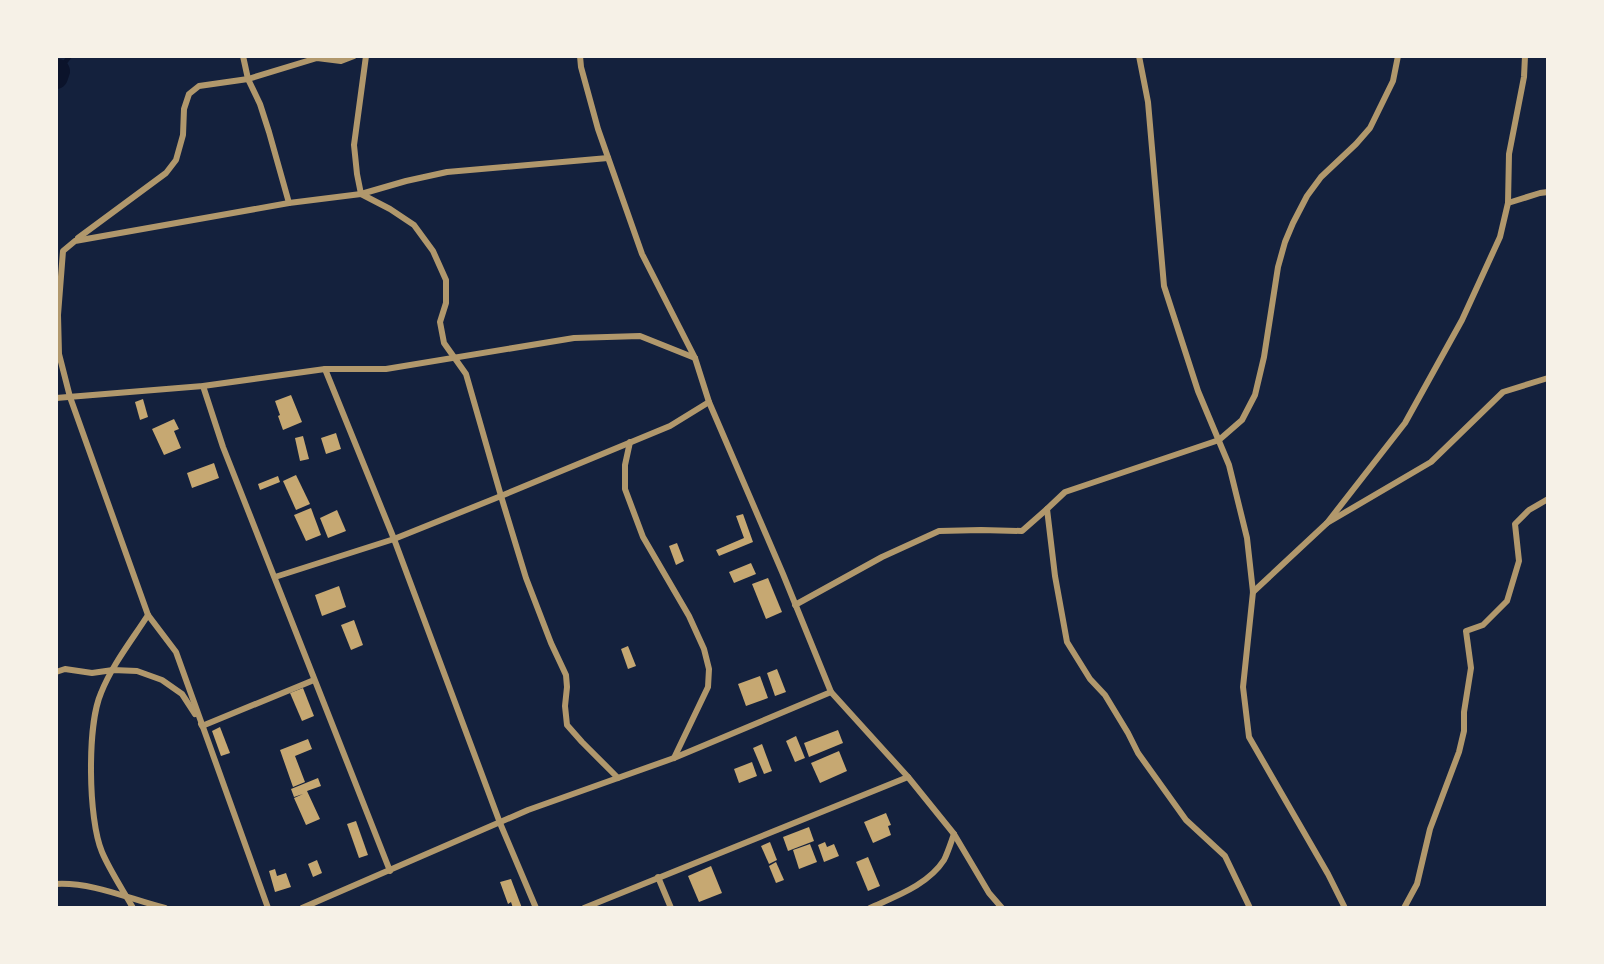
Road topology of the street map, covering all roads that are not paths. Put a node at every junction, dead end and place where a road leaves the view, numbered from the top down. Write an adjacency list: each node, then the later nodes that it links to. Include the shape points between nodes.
1 (243, 56): 8 (street)
2 (354, 56): 8 (street, via 341,61 317,58)
3 (366, 56): 11 (street, via 354,145)
4 (580, 56): 9 (street)
5 (1139, 56): 23 (street, via 1164,286)
6 (1398, 56): 23 (street, via 1393,81 1370,128 1321,177 1293,223 1278,267 1255,395 1242,421)
7 (1525, 56): 13 (street, via 1509,154)
8 (248, 79): 12 (street, via 260,104); 14 (street, via 199,86 189,94 183,135 171,167)
9 (608, 158): 11 (street, via 447,172); 16 (street, via 642,254)
10 (1548, 192): 13 (street)
11 (361, 194): 12 (street); 15 (street, via 414,225 433,251 446,280 440,322 444,343)
12 (289, 203): 14 (street)
13 (1508, 203): 28 (street, via 1500,237 1462,320 1405,423)
14 (75, 241): 20 (street, via 63,251 58,316 59,354)
15 (454, 357): 16 (street, via 574,338 640,336); 17 (street, via 386,369); 25 (street, via 466,374)
16 (695, 358): 22 (street)
17 (325, 369): 19 (street); 29 (street)
18 (1548, 378): 28 (street, via 1503,393 1431,462)
19 (203, 386): 20 (street); 30 (street)
20 (70, 397): 21 (street); 33 (street)
21 (56, 398)
22 (709, 402): 24 (street); 32 (street)
23 (1219, 440): 27 (street, via 1065,492); 31 (street, via 1247,538)
24 (631, 443): 25 (street); 39 (street, via 625,489 643,537 688,616 709,668 708,687)
25 (500, 496): 29 (street); 41 (street, via 526,578 566,674 567,725)
26 (1548, 499): 59 (street, via 1515,524 1519,561 1507,601 1483,625 1465,631 1471,668 1464,731 1417,884)
27 (1047, 509): 32 (street, via 1022,531 939,531); 57 (street, via 1067,642 1186,820 1225,856)
28 (1327, 523): 31 (street)
29 (394, 539): 30 (street); 42 (street)
30 (275, 577): 36 (street)
31 (1253, 592): 58 (street, via 1243,687 1249,737)
32 (794, 605): 37 (street)
33 (148, 615): 34 (street); 38 (street, via 176,652)
34 (113, 670): 35 (street); 38 (street, via 137,671 162,680 182,694); 47 (street, via 95,710 93,811 101,851)
35 (56, 672)
36 (314, 680): 38 (street); 44 (street)
37 (831, 692): 39 (street); 40 (street)
38 (202, 726): 50 (street)
39 (674, 758): 41 (street)
40 (908, 777): 43 (street); 45 (street)
41 (618, 778): 42 (street)
42 (500, 823): 44 (street); 52 (street)
43 (954, 834): 55 (street, via 943,860 929,876); 56 (street)
44 (390, 871): 51 (street)
45 (658, 877): 53 (street); 54 (street)
46 (56, 884): 47 (street)
47 (126, 895): 48 (street); 49 (street)
48 (133, 908)
49 (165, 908)
50 (268, 908)
51 (302, 908)
52 (536, 908)
53 (584, 908)
54 (671, 908)
55 (870, 908)
56 (1002, 908)
57 (1250, 908)
58 (1345, 908)
59 (1404, 908)

